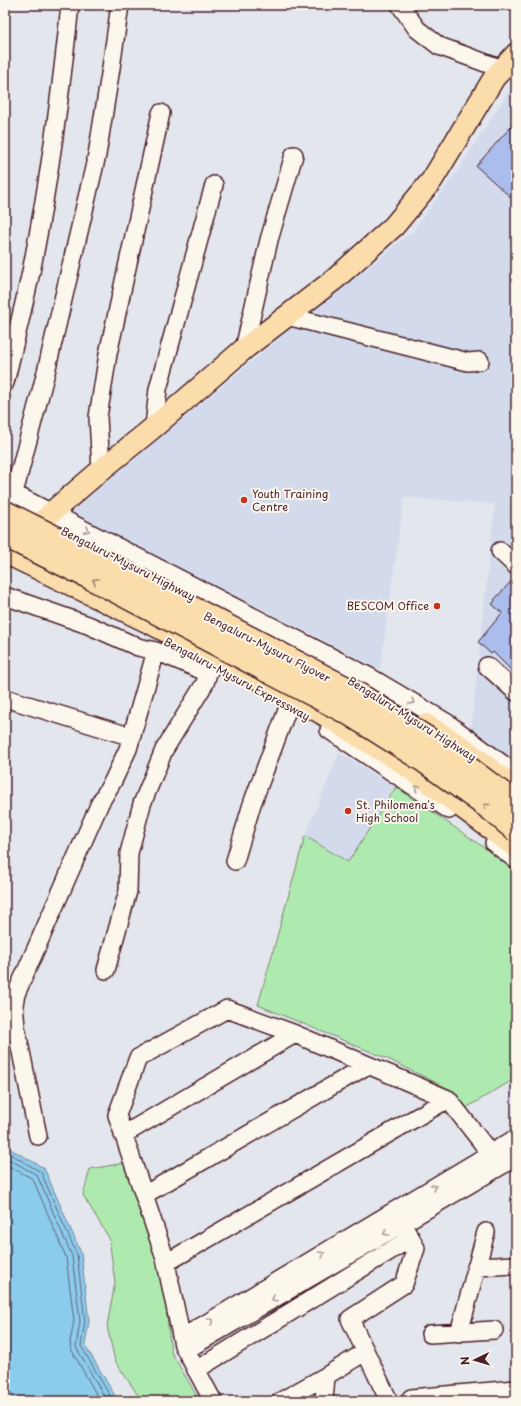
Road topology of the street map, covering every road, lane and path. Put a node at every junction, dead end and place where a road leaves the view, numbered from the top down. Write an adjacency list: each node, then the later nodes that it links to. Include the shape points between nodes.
1 (70, 5): 12 (street, via 63,80 52,154 32,268)
2 (120, 5): 15 (street, via 97,155 48,364)
3 (400, 5): 5 (street, via 417,29 439,46)
4 (516, 54): 5 (main road)
5 (502, 69): 9 (main road, via 432,180 394,226 335,279)
6 (161, 113): 14 (street, via 108,354 98,417)
7 (294, 155): 10 (street, via 269,240)
8 (214, 184): 13 (street, via 158,388)
9 (287, 316): 10 (main road); 11 (street, via 468,362)
10 (244, 349): 13 (main road)
11 (480, 361)
12 (6, 377)
13 (154, 428): 14 (main road)
14 (101, 470): 17 (main road)
15 (8, 495): 17 (highway, Bengaluru-Mysuru Highway)
16 (5, 512): 31 (highway, Bengaluru-Mysuru Flyover, bridge, via 360,696 437,744)
17 (48, 517): 18 (main road); 29 (street, one-way to 29, via 370,677 446,722); 30 (highway, Bengaluru-Mysuru Highway, via 372,690 466,750)
18 (6, 550): 24 (street, Bengaluru-Mysuru Expressway); 32 (highway, Bengaluru-Mysuru Expressway, one-way to 18, bridge, via 490,809 426,762 349,714 92,579)
19 (500, 551): 20 (street)
20 (516, 566)
21 (5, 596): 22 (street)
22 (156, 652): 24 (street); 28 (street)
23 (487, 666): 25 (street)
24 (210, 669): 27 (street, Bengaluru-Mysuru Expressway); 34 (street, via 205,683 164,750 139,813 129,853 128,891)
25 (516, 692)
26 (5, 698): 28 (street)
27 (289, 705): 32 (street, Bengaluru-Mysuru Expressway, one-way to 27, via 444,806); 33 (street, via 252,804)
28 (132, 737): 39 (street, via 113,781 100,803 16,994 16,1022)
29 (516, 774)
30 (516, 790)
31 (516, 803)
32 (512, 843)
33 (235, 861)
34 (106, 970)
35 (295, 1034): 36 (street); 38 (street); 38 (street, via 227,1009 138,1058 117,1115)
36 (368, 1065): 37 (street); 43 (street)
37 (448, 1099): 42 (street); 47 (street)
38 (123, 1135): 43 (street)
39 (38, 1136)
40 (516, 1138): 42 (street)
41 (516, 1157): 42 (street)
42 (493, 1161): 44 (street); 53 (street, one-way to 42, via 185,1336)
43 (144, 1195): 47 (street)
44 (402, 1224): 46 (street); 53 (street, one-way to 53, via 193,1346)
45 (486, 1232): 49 (street)
46 (411, 1238): 54 (street, via 416,1248 404,1284 350,1319); 55 (street)
47 (166, 1263): 53 (street)
48 (516, 1265): 49 (street)
49 (476, 1267): 51 (street)
50 (494, 1330): 51 (street)
51 (459, 1332): 52 (street)
52 (430, 1334)
53 (183, 1345): 55 (street)
54 (364, 1352): 56 (street); 62 (street)
55 (196, 1370): 59 (street)
56 (326, 1376): 60 (street); 61 (street)
57 (516, 1389): 58 (street)
58 (411, 1398)
59 (213, 1401)
60 (281, 1401)
61 (324, 1401)
62 (389, 1401)

